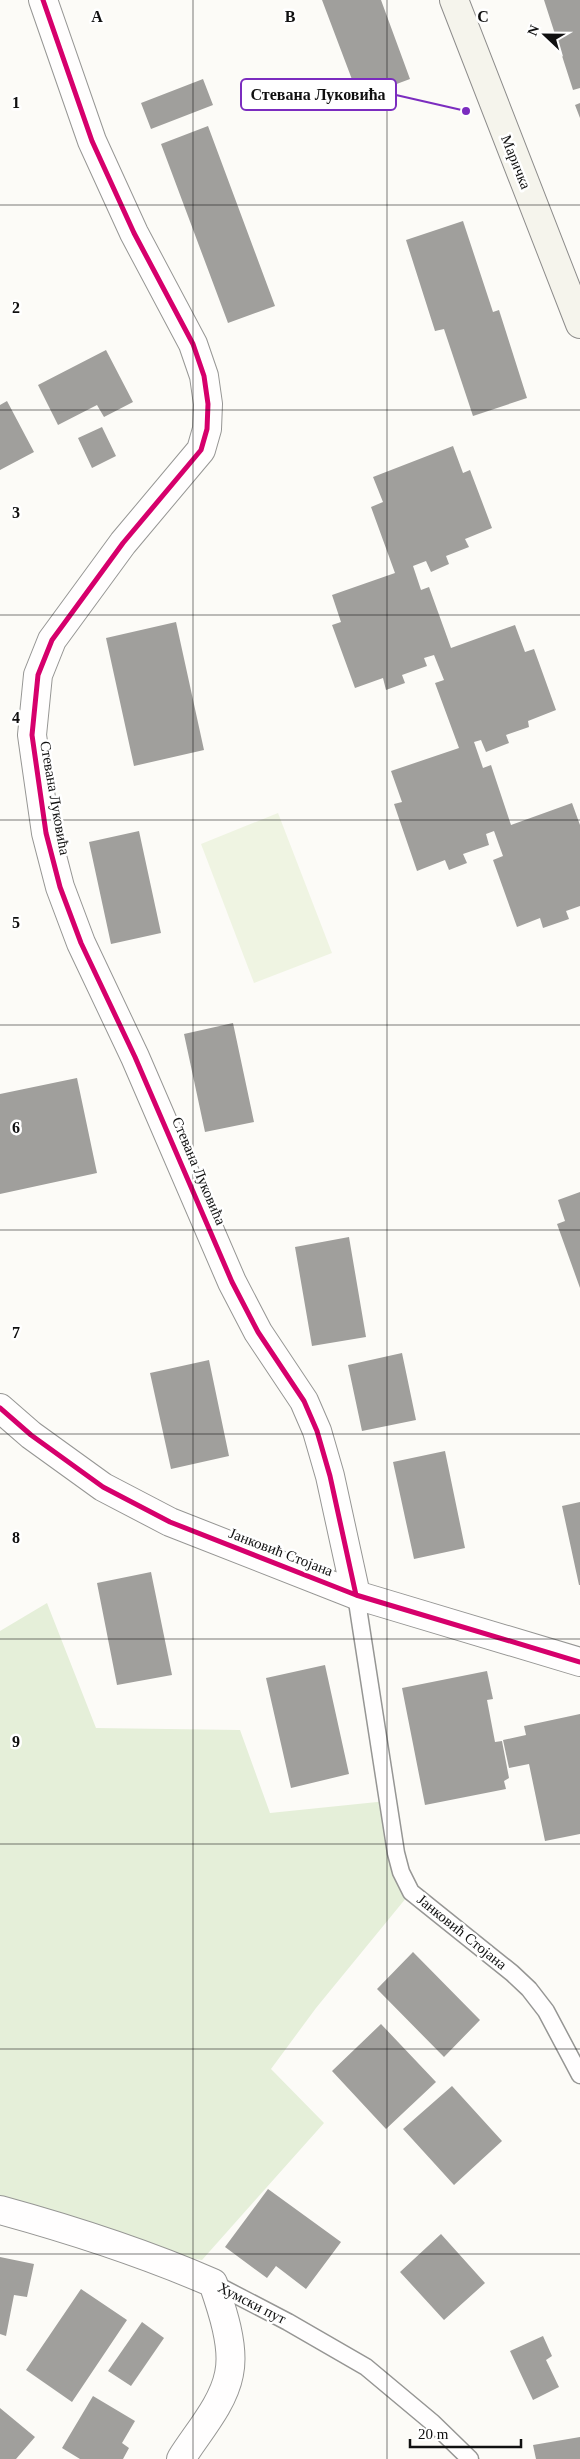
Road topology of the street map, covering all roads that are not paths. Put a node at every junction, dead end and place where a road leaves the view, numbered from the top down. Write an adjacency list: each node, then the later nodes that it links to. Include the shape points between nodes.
1 (43, 0): 5 (street, Стевана Луковића, via 92,141 134,233 193,344 204,376 208,404 207,429 201,450 123,543 44,655 35,690 32,735 46,833 60,887 81,943 135,1057 232,1282 258,1332 304,1401 317,1431)
2 (454, 0): 3 (street, Маричка)
3 (580, 324)
4 (0, 1408): 5 (street, Јанковић Стојана, via 103,1487 170,1522)
5 (356, 1595): 6 (street, Јанковић Стојана); 7 (lane, Јанковић Стојана, via 401,1872 411,1892 528,1989 546,2011)
6 (580, 1662)
7 (580, 2075)
8 (0, 2210): 9 (street, Хумски пут, via 69,2229 167,2263)
9 (213, 2283): 10 (street, via 228,2334 229,2374 216,2404); 11 (lane, Хумски пут, via 366,2367)
10 (181, 2459)
11 (470, 2459)

